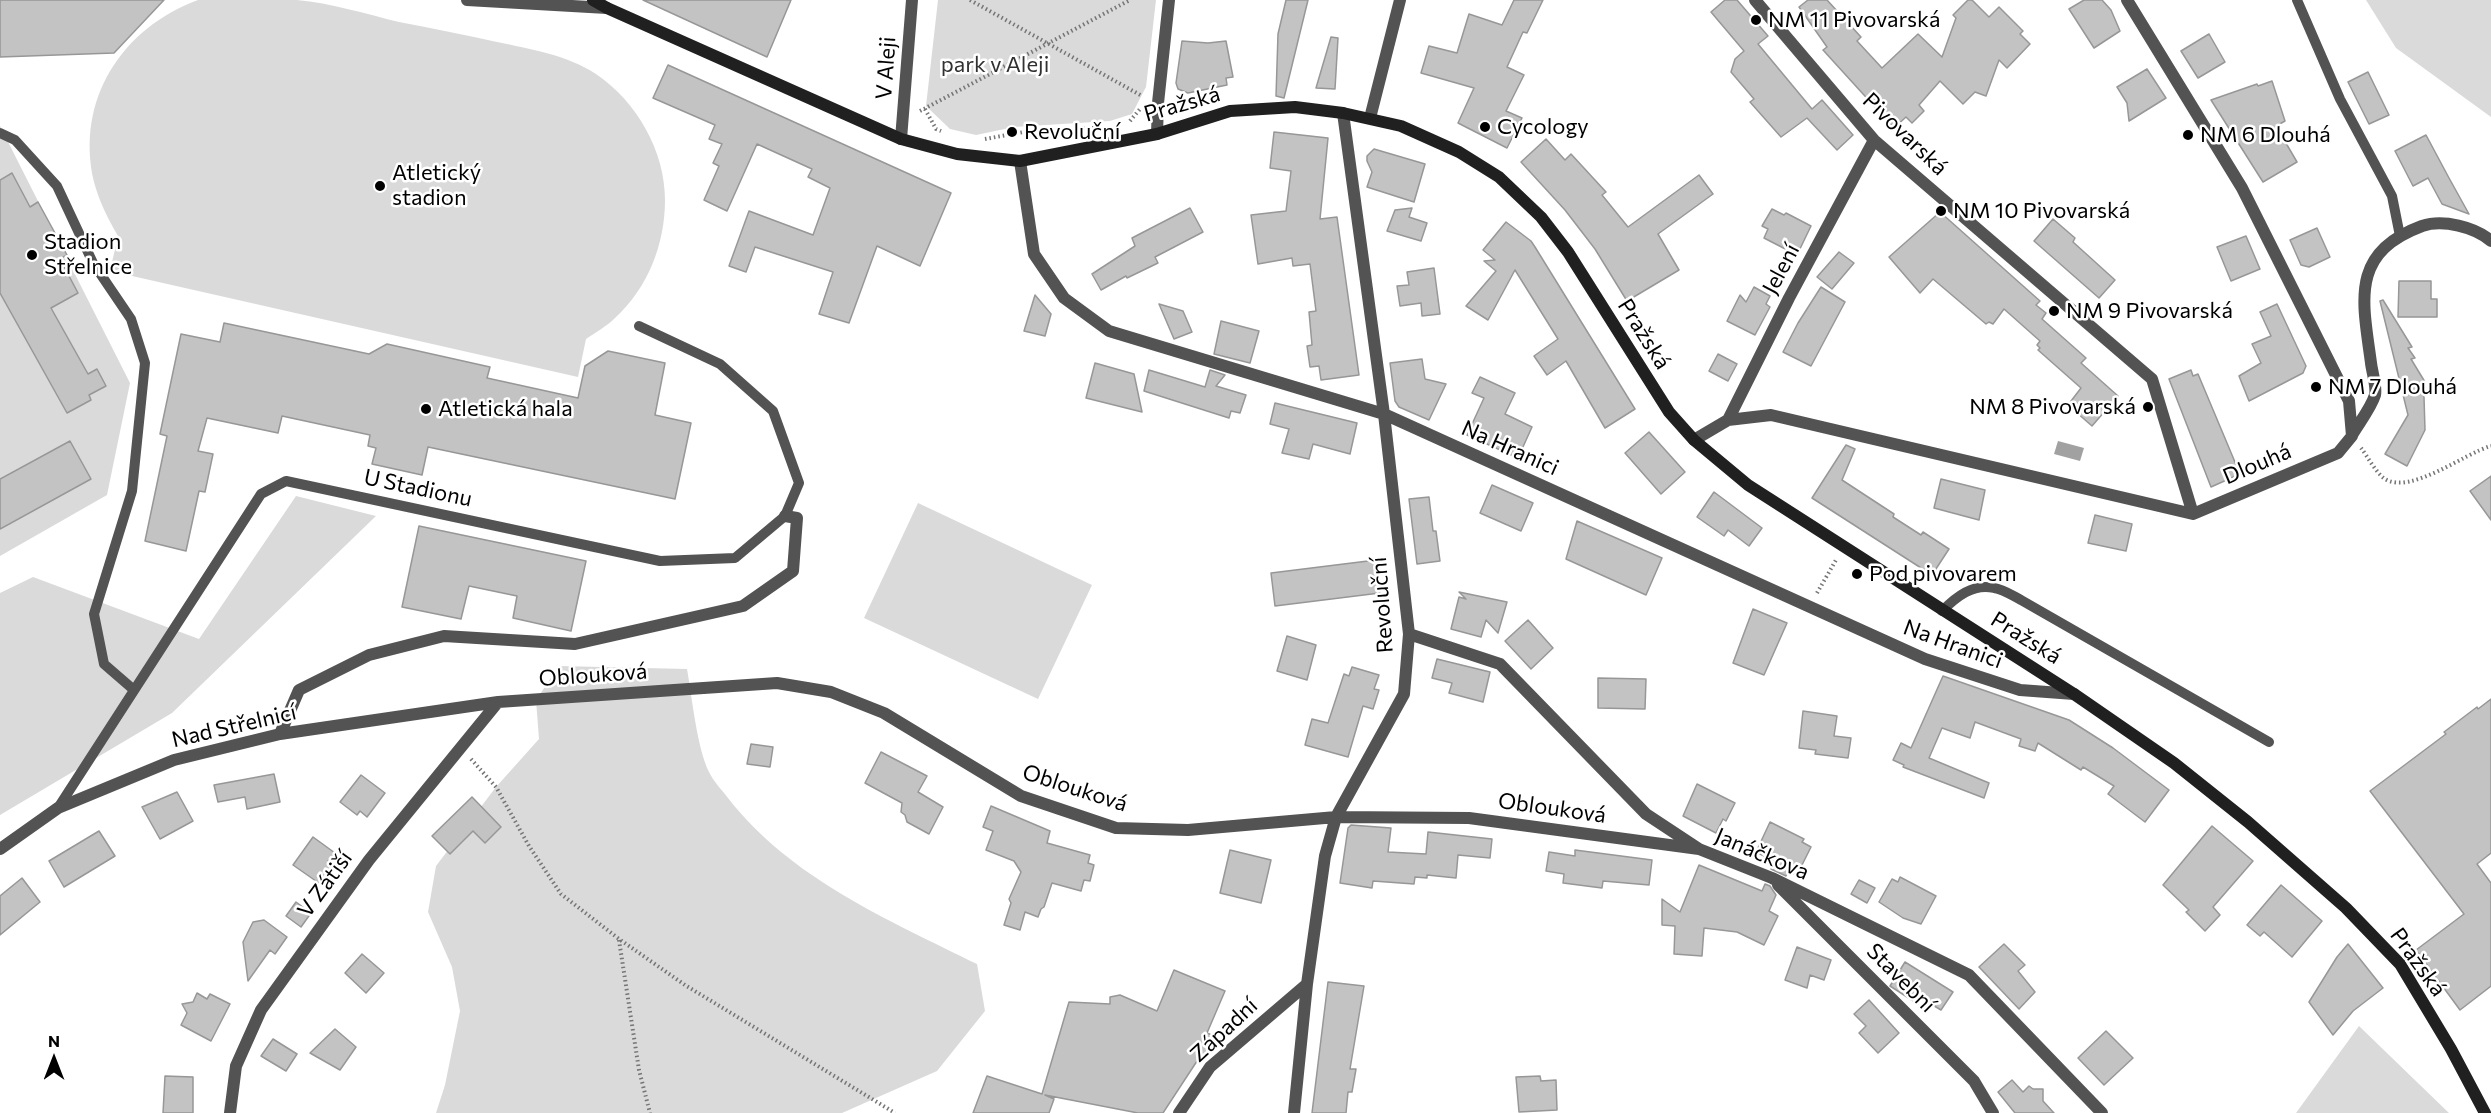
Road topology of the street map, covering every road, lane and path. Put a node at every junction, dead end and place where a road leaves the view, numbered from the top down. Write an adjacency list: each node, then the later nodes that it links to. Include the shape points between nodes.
1 (467, 0): 11 (street)
2 (594, 0): 11 (main road, Pražská)
3 (912, 0): 16 (street, V Aleji)
4 (970, 0): 12 (path)
5 (1130, 0): 12 (path)
6 (1169, 0): 21 (street)
7 (1400, 0): 15 (street)
8 (1755, 0): 24 (street, Pivovarská)
9 (2127, 0): 31 (street, via 2242,188 2349,401)
10 (2297, 0): 26 (lane, via 2340,99 2392,196)
11 (607, 8): 22 (main road, Pražská)
12 (1050, 43): 13 (path); 17 (path, via 1143,96 1139,113)
13 (925, 109): 16 (path); 20 (path, via 936,129)
14 (1343, 113): 15 (main road, Pražská); 21 (main road, Pražská, via 1295,107 1230,111); 29 (street, Revoluční)
15 (1370, 118): 32 (main road, Pražská, via 1410,130 1459,152 1499,177 1520,196 1568,252 1669,412)
16 (903, 120): 22 (street, V Aleji)
17 (1127, 124)
18 (1099, 128): 23 (path, via 1035,130)
19 (0, 133): 40 (lane, via 15,140 57,186 93,263 131,320 145,363 132,491 94,614 104,664)
20 (944, 133)
21 (1157, 134): 25 (main road, Pražská)
22 (901, 139): 25 (main road, Pražská, via 957,154)
23 (980, 140)
24 (1874, 140): 30 (street, Jelení); 34 (street, Pivovarská, via 2152,379)
25 (1020, 161): 29 (street, Na Hranici, via 1034,254 1064,298 1109,330)
26 (2400, 236): 27 (street, Dlouhá, via 2425,225 2453,224); 31 (street, Dlouhá, via 2378,255 2366,276 2364,306 2375,394)
27 (2491, 241)
28 (639, 326): 35 (lane, U Stadionu, via 720,364 773,411 799,483)
29 (1384, 414): 39 (street, Revoluční); 41 (street, Na Hranici, via 1925,659 2020,690)
30 (1728, 420): 32 (street); 34 (street, via 1771,415)
31 (2352, 436): 33 (path, via 2385,478 2401,483 2430,475); 34 (street, Dlouhá, via 2338,453)
32 (1694, 440): 36 (main road, Pražská, via 1748,485)
33 (2491, 446)
34 (2193, 513)
35 (785, 516): 40 (lane, U Stadionu, via 735,558 660,561 286,481 261,494); 43 (street, via 797,518 793,571 743,606 575,644 444,636 369,655 299,690)
36 (1843, 547): 37 (path); 38 (main road, Pražská)
37 (1822, 584)
38 (1942, 610): 41 (main road, Pražská); 44 (lane, via 1957,596 1973,589 1994,587)
39 (1409, 634): 47 (street, Revoluční, via 1404,694); 49 (street, Janáčkova, via 1500,664 1646,814)
40 (134, 690): 46 (lane, U Stadionu)
41 (2074, 694): 60 (main road, Pražská, via 2174,763 2248,822 2376,938 2400,964)
42 (498, 702): 43 (street, Nad Střelnicí); 45 (street, V Zátiší); 47 (street, Oblouková, via 777,683 831,692 884,713 1021,796 1116,828 1188,830)
43 (280, 734): 46 (street, Nad Střelnicí, via 174,760)
44 (2269, 742)
45 (461, 748): 51 (path, via 496,787 561,894); 53 (street, V Zátiší, via 369,860 261,1010 236,1066)
46 (58, 808): 48 (street, Nad Střelnicí)
47 (1336, 817): 49 (street, Oblouková, via 1468,818); 52 (street, Revoluční, via 1325,856)
48 (0, 849)
49 (1699, 849): 50 (street, Janáčkova)
50 (1772, 878): 58 (street, Stavební, via 1974,1081); 59 (street, Janáčkova, via 1969,975)
51 (619, 939): 54 (path, via 639,1070); 55 (path, via 685,986)
52 (1307, 984): 56 (street, Západní, via 1210,1067); 57 (street, Revoluční)
53 (230, 1113)
54 (650, 1113)
55 (895, 1113)
56 (1179, 1113)
57 (1294, 1113)
58 (1993, 1113)
59 (2102, 1113)
60 (2485, 1113)

